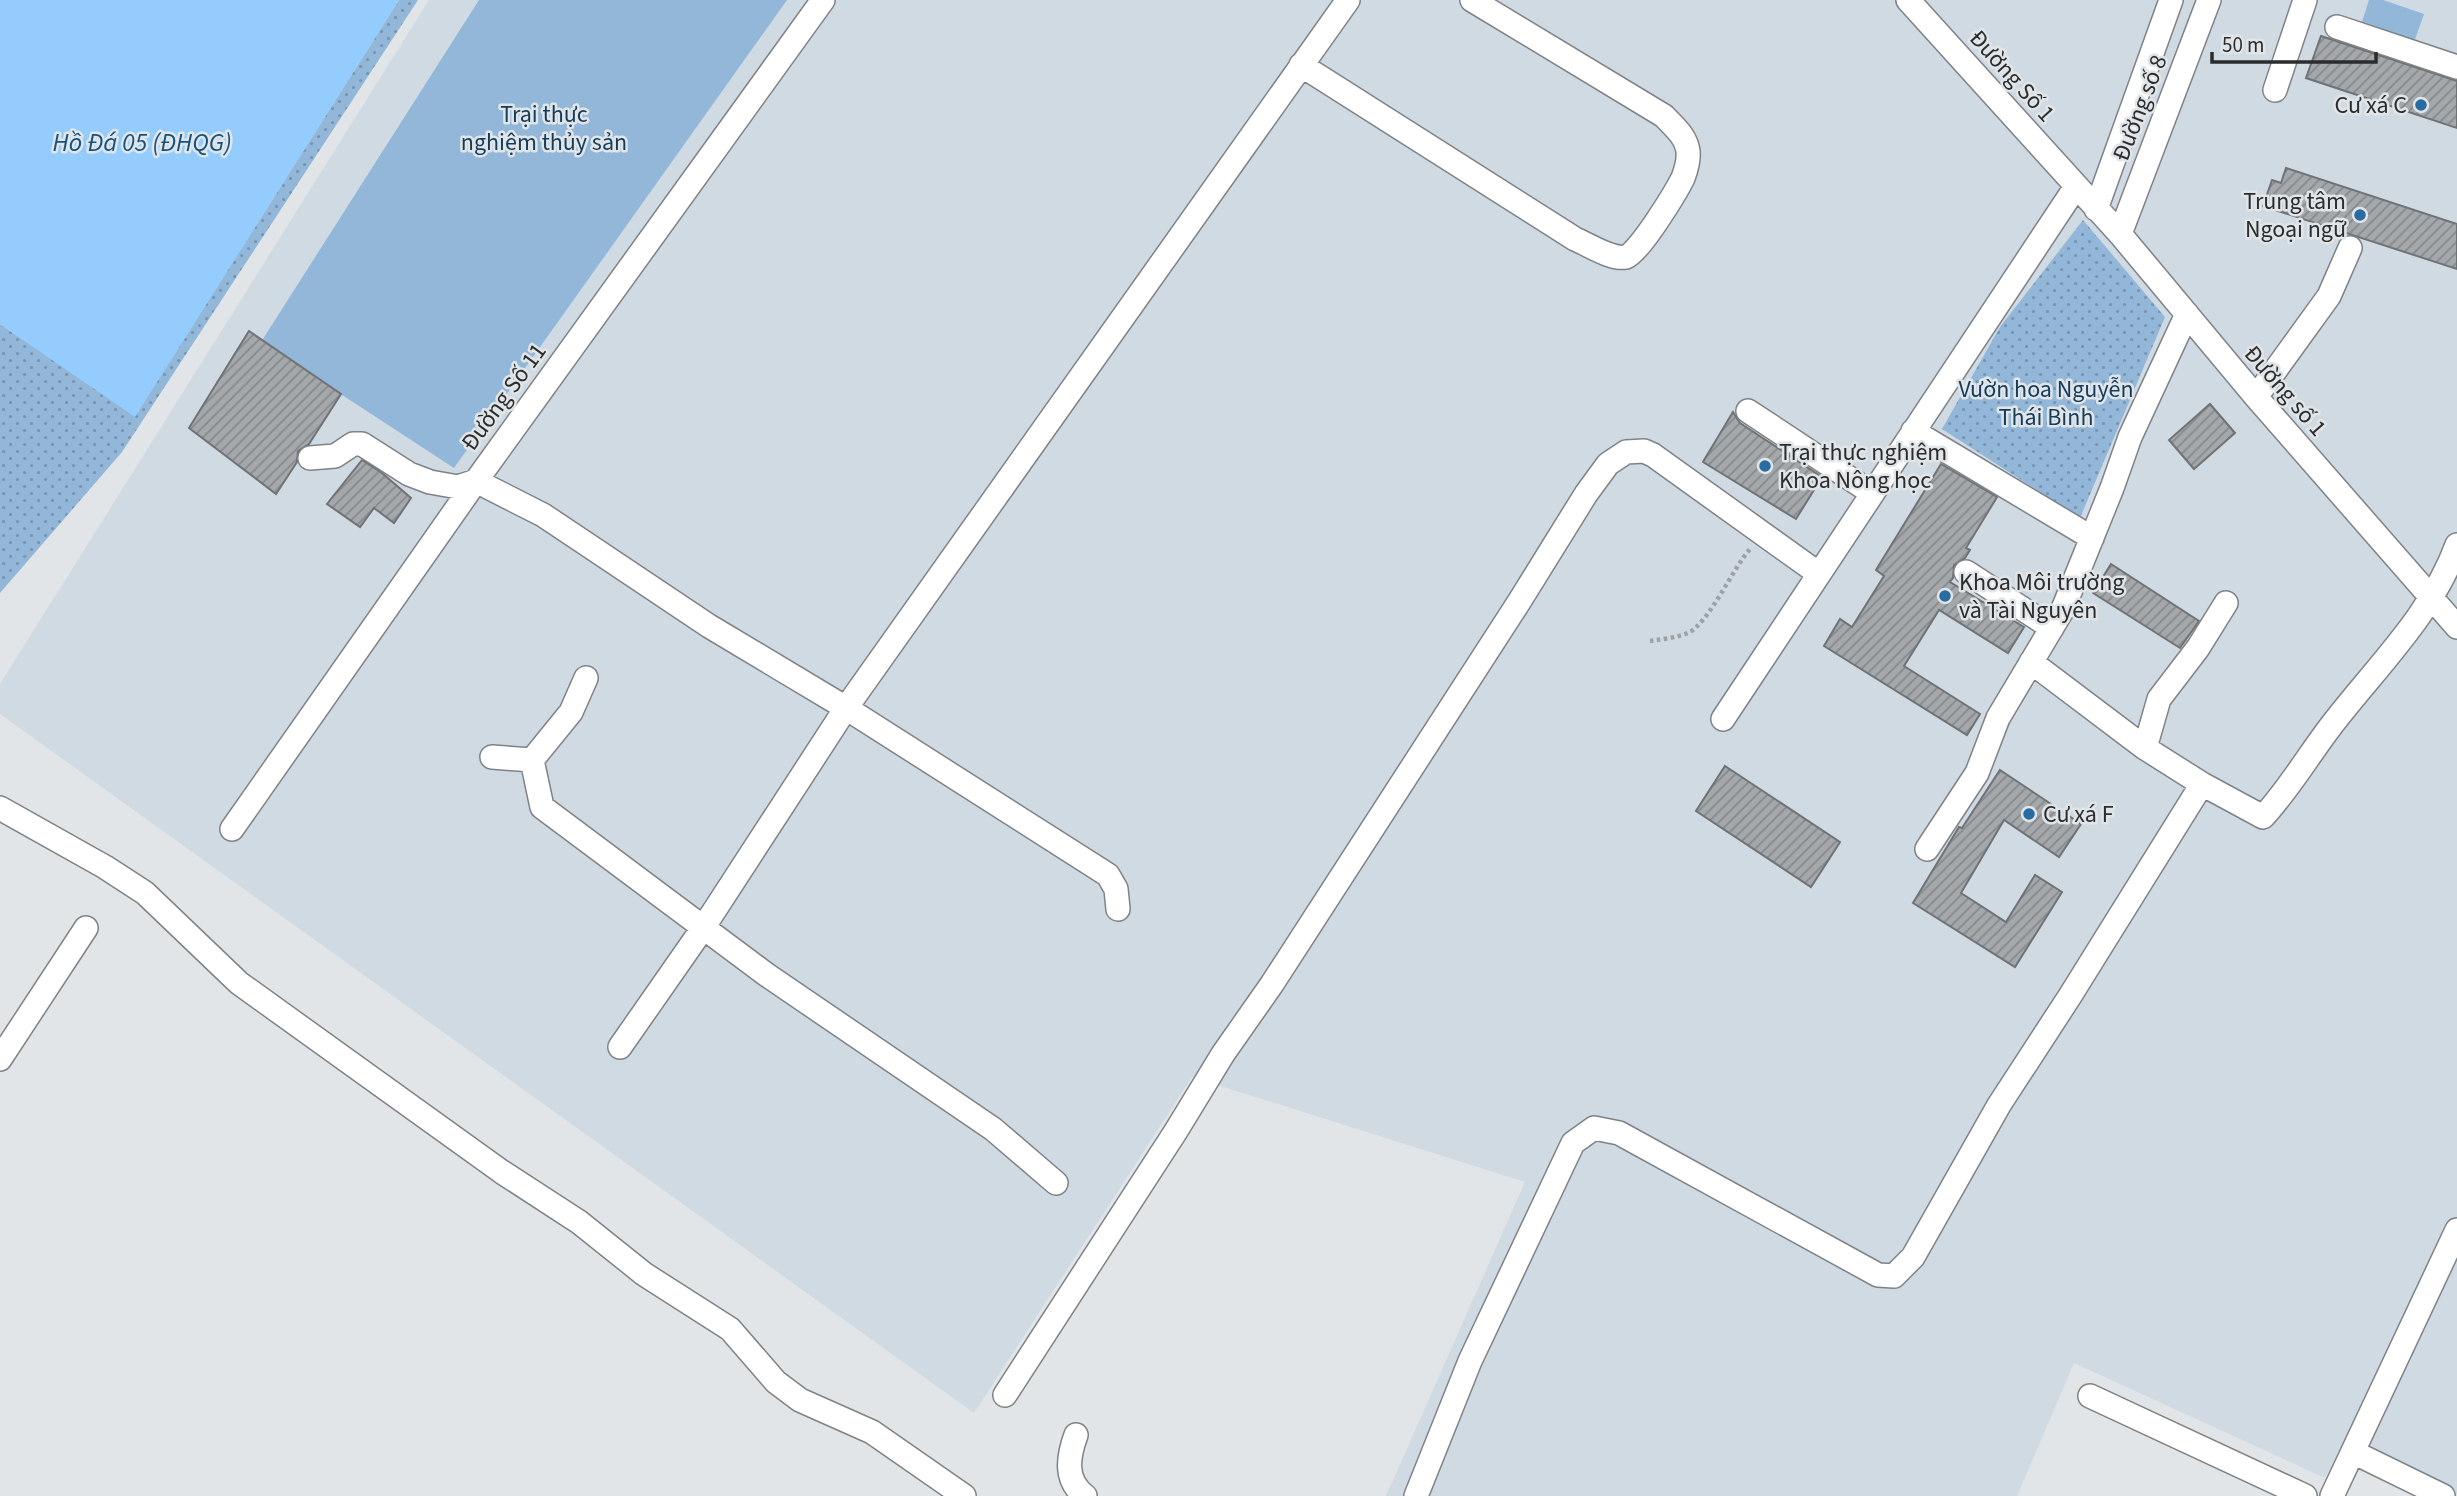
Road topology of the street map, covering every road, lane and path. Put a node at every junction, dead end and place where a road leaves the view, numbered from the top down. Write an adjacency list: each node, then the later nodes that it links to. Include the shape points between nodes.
1 (823, 0): 21 (street, Đường Số 11)
2 (1348, 0): 9 (street)
3 (1472, 0): 9 (street, via 1664,116 1681,134 1688,152 1683,177 1631,254 1613,255 1575,239)
4 (1908, 0): 12 (street, Đường Số 1)
5 (2171, 0): 13 (street, Đường số 8)
6 (2209, 0): 14 (street, Đường số 8)
7 (2305, 0): 11 (street)
8 (2337, 27): 10 (street)
9 (1301, 65): 35 (street)
10 (2457, 68)
11 (2275, 90)
12 (2075, 188): 13 (street, Đường số 1); 19 (street)
13 (2096, 209): 14 (street, Đường số 1)
14 (2120, 234): 16 (street, Đường số 1)
15 (2350, 248): 17 (street, via 2329,296)
16 (2186, 314): 17 (street, Đường số 1); 24 (street, via 2130,437)
17 (2256, 397): 28 (street, Đường số 1)
18 (1748, 411): 22 (street)
19 (1913, 431): 22 (street); 24 (street)
20 (310, 458): 21 (street, via 335,456 353,444 362,444 430,482 458,487)
21 (476, 481): 35 (street, via 543,515 709,626); 42 (street, Đường Số 11)
22 (1872, 493): 27 (street)
23 (1762, 535): 27 (street); 32 (path, via 1740,560 1716,603 1690,632); 51 (street, via 1644,451 1626,452 1608,464)
24 (2092, 538): 31 (street)
25 (2457, 545): 28 (street)
26 (1966, 572): 31 (street)
27 (1819, 574): 36 (street)
28 (2431, 598): 30 (street, Đường số 1); 40 (street, via 2263,817)
29 (2226, 603): 37 (street, via 2158,699)
30 (2457, 627)
31 (2052, 628): 33 (street)
32 (1650, 641)
33 (2031, 662): 37 (street); 43 (street, via 1998,718 1977,773)
34 (586, 678): 39 (street, via 571,712)
35 (846, 708): 44 (street, via 1108,875 1116,889); 46 (street)
36 (1723, 719)
37 (2145, 748): 40 (street)
38 (492, 757): 39 (street)
39 (532, 760): 46 (street, via 542,807)
40 (2202, 784): 57 (street, via 1999,1105 1913,1257 1894,1276 1878,1275 1619,1133 1594,1128 1573,1143 1470,1361)
41 (0, 808): 55 (street, via 145,893 239,983 579,1222 644,1274 730,1329 792,1394 872,1432)
42 (232, 829)
43 (1927, 849)
44 (1118, 909)
45 (86, 928): 48 (street)
46 (703, 928): 47 (street); 49 (street, via 993,1129)
47 (620, 1047)
48 (0, 1059)
49 (1056, 1183)
50 (2455, 1240): 54 (street)
51 (1005, 1395)
52 (2090, 1396): 58 (street)
53 (1076, 1435): 56 (street, via 1069,1466 1072,1481)
54 (2353, 1452): 59 (street); 60 (street)
55 (964, 1496)
56 (1086, 1496)
57 (1416, 1496)
58 (2305, 1496)
59 (2332, 1496)
60 (2443, 1496)

